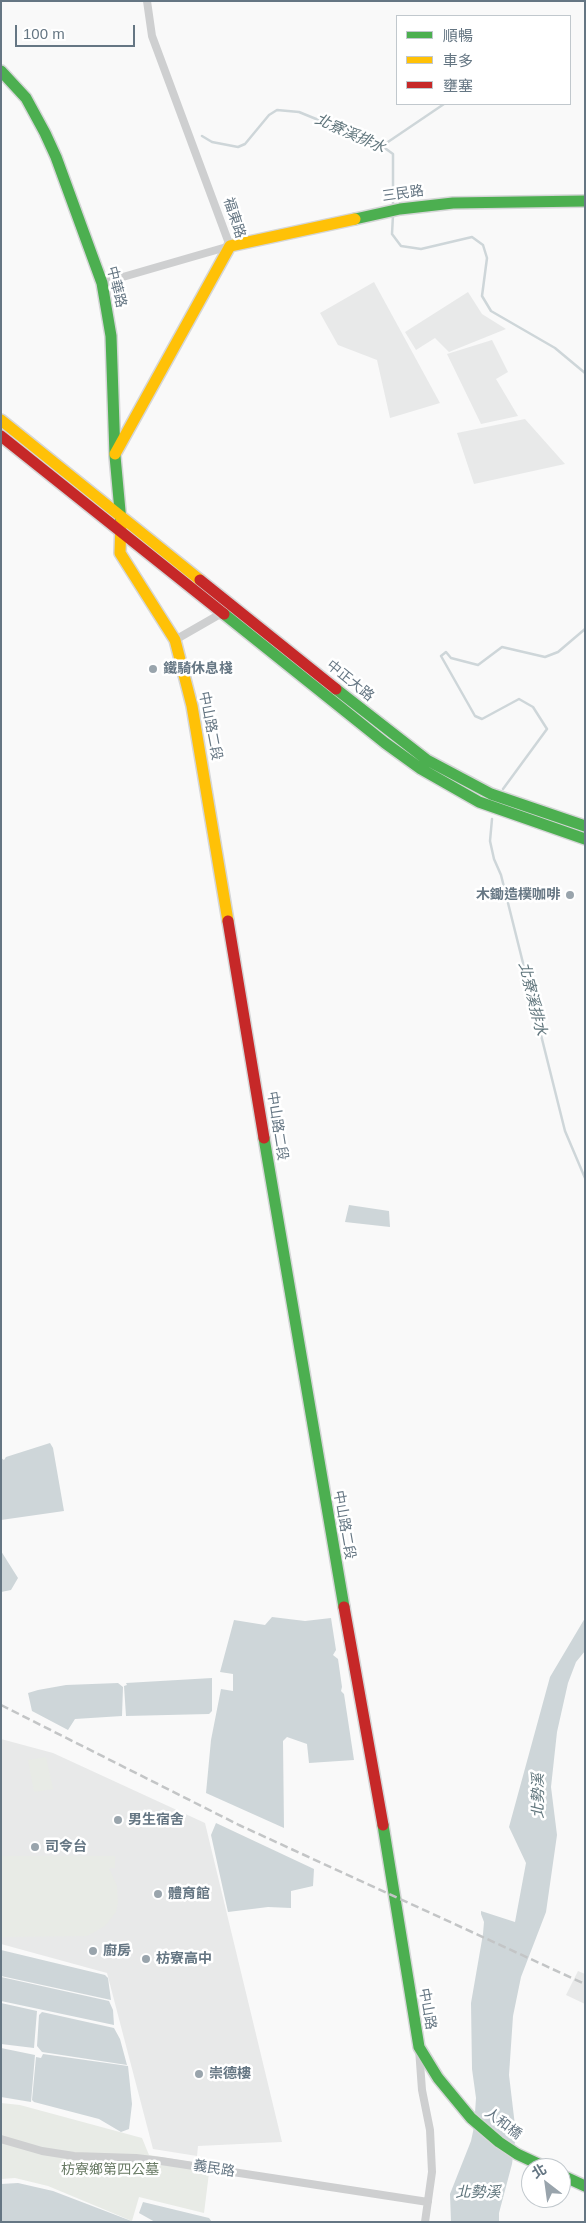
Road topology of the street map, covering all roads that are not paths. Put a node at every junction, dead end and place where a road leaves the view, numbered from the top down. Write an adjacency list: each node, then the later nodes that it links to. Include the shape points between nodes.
1 (147, 1): 4 (street, 福東路, via 152,36)
2 (1, 71): 5 (street, 中華路, via 26,98 49,141)
3 (585, 201): 4 (street, 三民路, via 453,203 400,209)
4 (230, 246): 5 (street); 8 (street, 福東路)
5 (102, 283): 8 (street, 中華路, via 111,336)
6 (1, 420): 9 (street)
7 (1, 436): 10 (street)
8 (115, 456): 9 (street, 中華路)
9 (122, 516): 10 (street, 中華路); 13 (street, 中正大路, via 427,760 491,794)
10 (120, 532): 11 (street, 中正大路); 12 (street, 中山路二段, via 120,553)
11 (222, 612): 12 (street); 14 (street, 中正大路, via 421,769 480,802)
12 (175, 640): 15 (street, 中山路二段, via 192,706 311,1422)
13 (585, 826)
14 (585, 838)
15 (394, 1889): 16 (street, 中山路)
16 (418, 2047): 17 (street, 中山路, via 438,2078); 22 (street, via 430,2130 432,2172)
17 (471, 2118): 19 (street, 人和橋, via 499,2142)
18 (1, 2139): 22 (street, 義民路, via 74,2156 153,2160)
19 (526, 2158)
20 (571, 2180): 21 (street)
21 (585, 2186)
22 (428, 2202): 23 (street)
23 (425, 2222)

